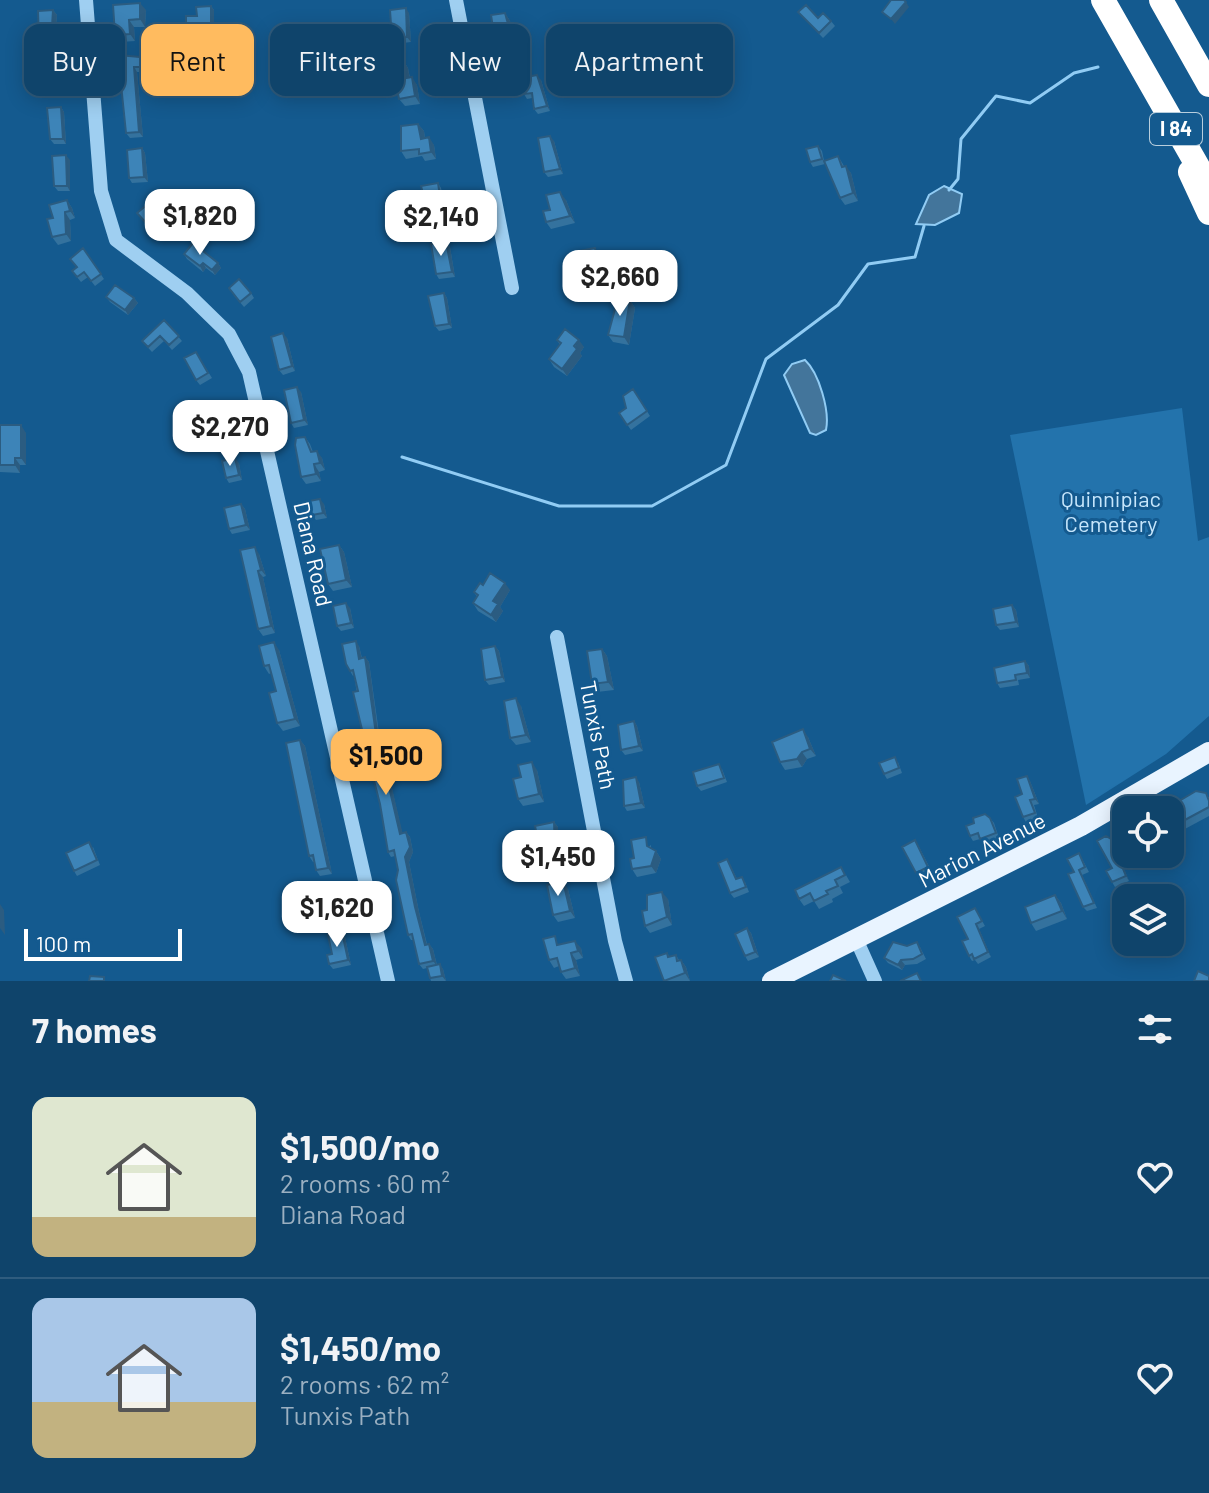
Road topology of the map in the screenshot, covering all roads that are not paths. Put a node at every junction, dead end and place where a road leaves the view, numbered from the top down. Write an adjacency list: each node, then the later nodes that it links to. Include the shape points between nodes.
1 (86, 0): 14 (street, Diana Road, via 101,191 116,240 187,293 229,334 249,372)
2 (456, 0): 10 (street)
3 (1103, 0): 6 (highway, I 84)
4 (1161, 0): 5 (highway); 7 (highway, I 84)
5 (1209, 69)
6 (1143, 72): 8 (highway, I 84); 9 (highway)
7 (1209, 85)
8 (1209, 186)
9 (1209, 213)
10 (512, 288)
11 (557, 637): 15 (street, Tunxis Path)
12 (1209, 752): 13 (main road, Marion Avenue, via 1081,826)
13 (857, 941): 16 (main road, Marion Avenue); 17 (street)
14 (388, 981)
15 (626, 981)
16 (772, 981)
17 (875, 981)

